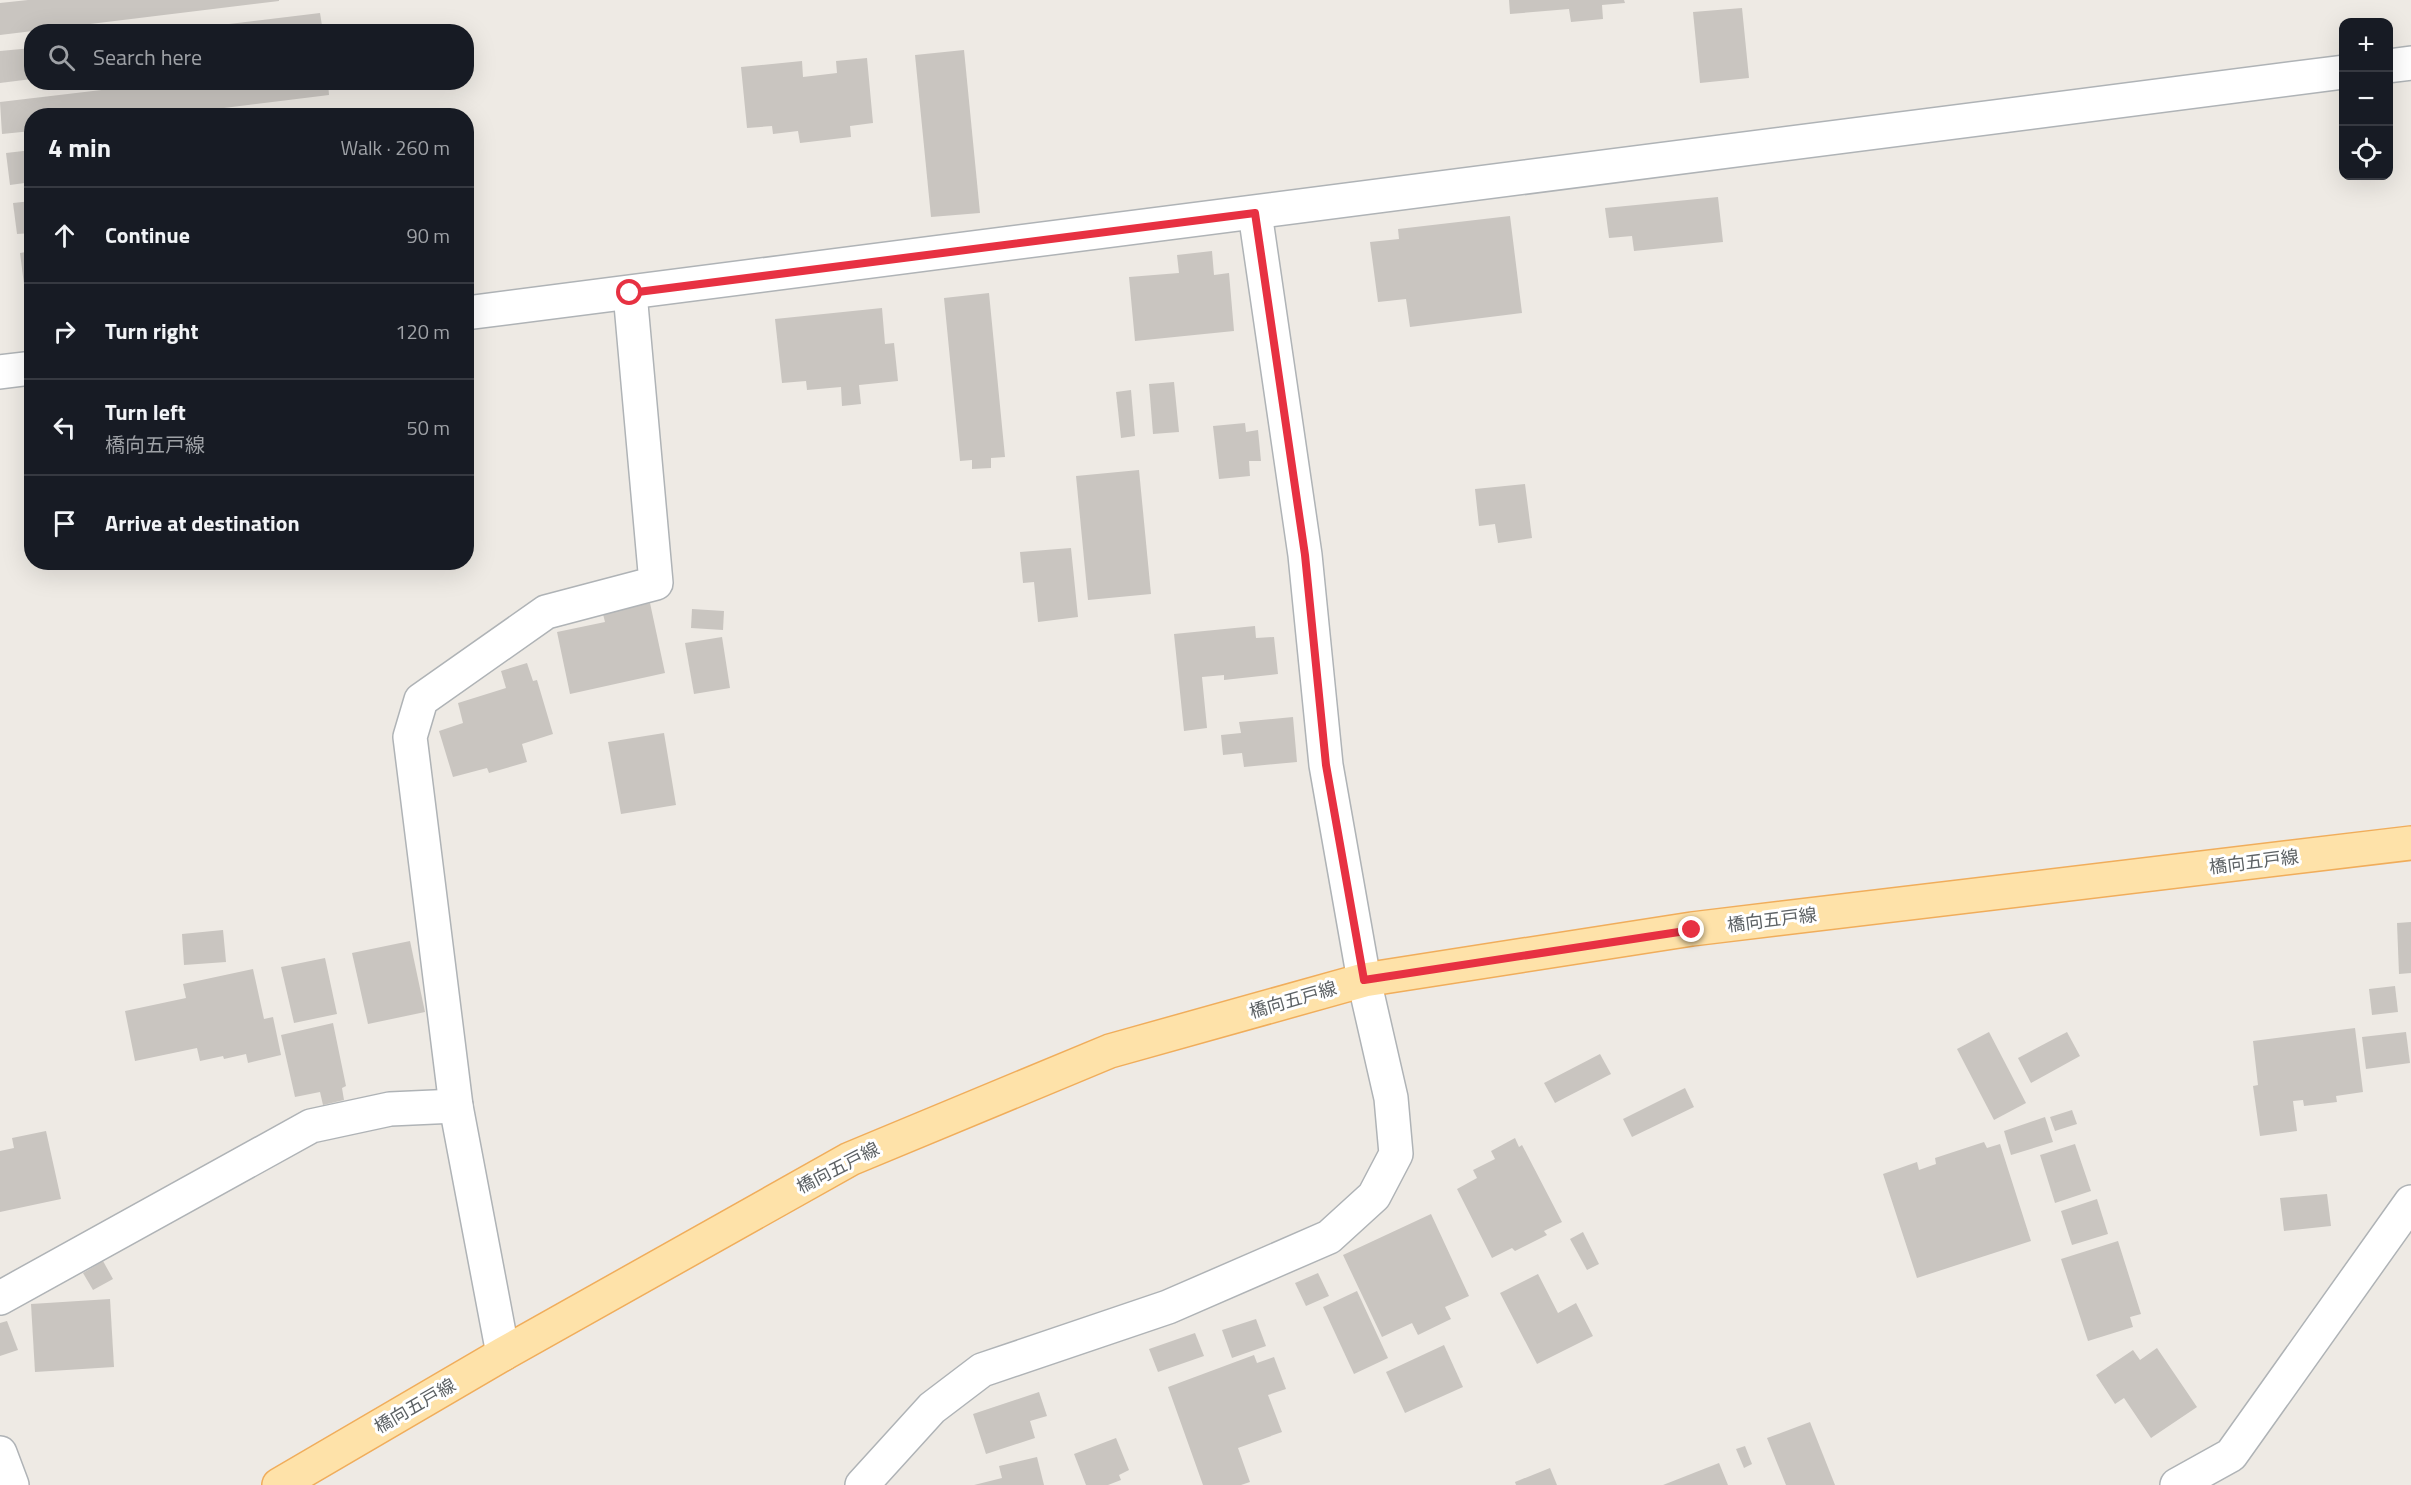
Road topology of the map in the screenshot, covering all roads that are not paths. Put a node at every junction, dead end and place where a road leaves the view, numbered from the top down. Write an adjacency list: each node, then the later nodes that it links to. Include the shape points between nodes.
1 (2411, 63): 2 (street)
2 (2393, 65)
3 (2339, 73): 4 (street)
4 (1255, 213): 5 (street); 10 (street, via 1305,555 1326,765)
5 (630, 293): 6 (street); 11 (street, via 656,583 546,612 421,700 410,737)
6 (474, 313)
7 (24, 369): 8 (street)
8 (0, 372)
9 (2411, 843): 10 (main road, 橋向五戸線, via 1692,930)
10 (1364, 980): 14 (main road, 橋向五戸線, via 1110,1051 850,1159); 18 (street, via 1391,1098 1396,1154 1374,1196 1329,1237 1168,1307 982,1370 932,1408)
11 (456, 1106): 13 (street, via 390,1109 311,1126); 14 (street)
12 (2411, 1202): 19 (street, via 2231,1455)
13 (0, 1299)
14 (503, 1354): 17 (main road, 橋向五戸線)
15 (0, 1453): 16 (street)
16 (12, 1485)
17 (279, 1485)
18 (862, 1485)
19 (2177, 1485)

